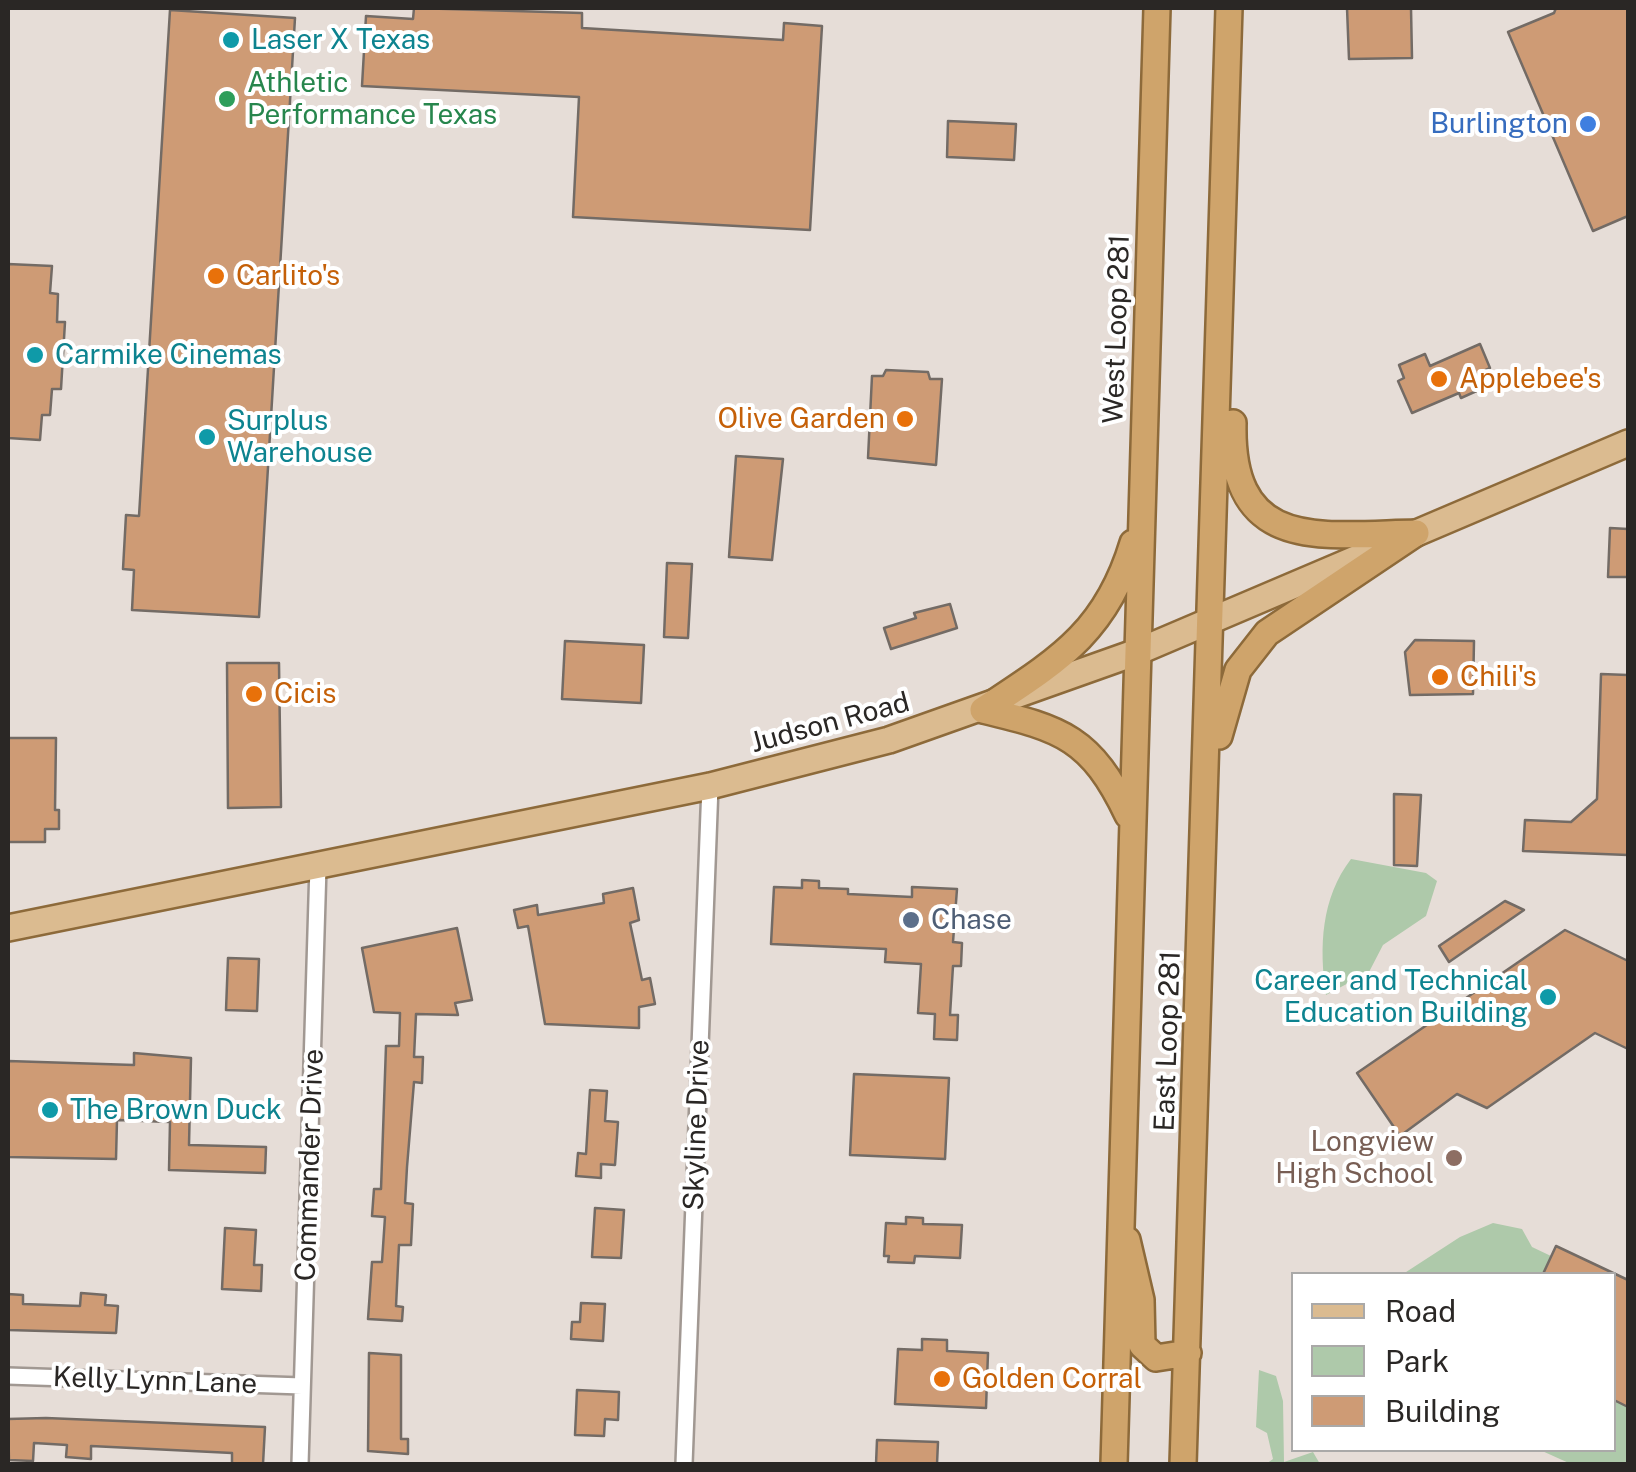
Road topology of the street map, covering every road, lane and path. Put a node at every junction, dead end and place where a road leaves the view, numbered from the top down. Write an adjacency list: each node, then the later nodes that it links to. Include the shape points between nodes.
1 (1157, 8): 5 (highway, West Loop 281)
2 (1227, 15): 3 (highway)
3 (1218, 342): 6 (highway, via 1233,408 1234,467 1263,516 1306,534); 7 (highway)
4 (1628, 443): 6 (main road, Judson Road)
5 (1141, 514): 8 (highway, West Loop 281); 9 (highway, via 1121,576 1094,626)
6 (1416, 532): 7 (main road, Judson Road); 11 (highway, via 1287,617 1250,652 1229,693)
7 (1211, 620): 8 (main road, Judson Road); 11 (highway, East Loop 281)
8 (1138, 652): 9 (main road, Judson Road); 12 (highway, East Loop 281)
9 (983, 710): 10 (main road, Judson Road); 12 (highway, via 1046,725 1082,744 1102,766)
10 (710, 786): 13 (main road, Judson Road); 20 (street, Skyline Drive)
11 (1206, 790): 16 (highway, East Loop 281)
12 (1130, 821): 15 (highway, East Loop 281)
13 (318, 866): 14 (main road, Judson Road); 18 (street, Commander Drive)
14 (8, 928)
15 (1120, 1206): 16 (highway, via 1141,1300 1142,1345 1156,1358); 21 (highway, East Loop 281)
16 (1188, 1353): 22 (highway, East Loop 281)
17 (8, 1376): 18 (street, Kelly Lynn Lane)
18 (302, 1386): 19 (street, Commander Drive)
19 (300, 1464)
20 (684, 1464)
21 (1114, 1464)
22 (1183, 1464)

